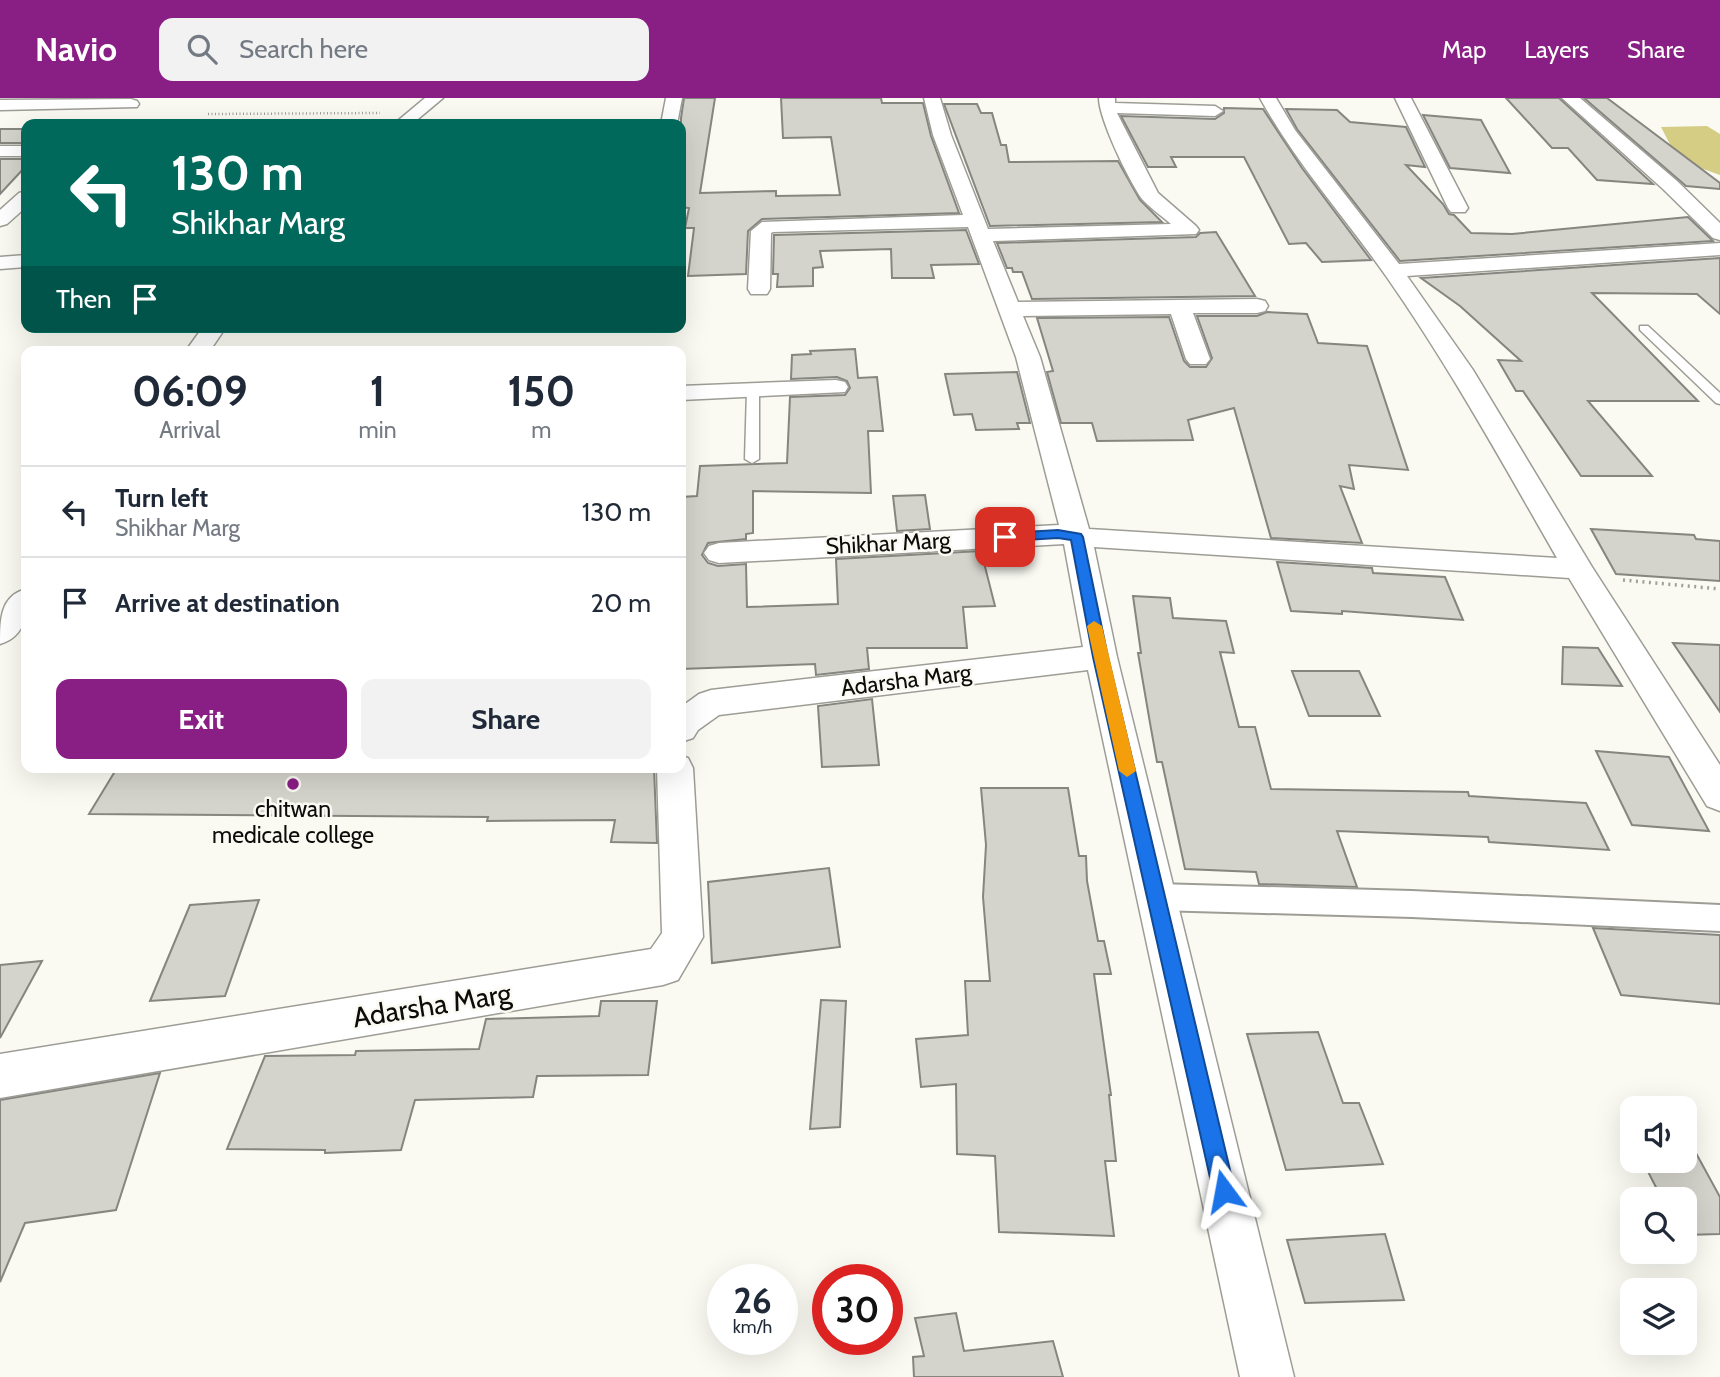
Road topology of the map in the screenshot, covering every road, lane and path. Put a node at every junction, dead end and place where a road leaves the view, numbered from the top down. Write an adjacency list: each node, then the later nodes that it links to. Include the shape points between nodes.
1 (435, 98): 11 (street)
2 (674, 98): 15 (street)
3 (932, 98): 23 (street)
4 (1268, 98): 28 (street, via 1294,141)
5 (1403, 98): 20 (street)
6 (1570, 98): 24 (street)
7 (134, 101): 9 (street); 13 (street)
8 (1107, 103): 10 (street); 23 (street, via 1130,162 1150,196 1189,230)
9 (0, 105)
10 (1215, 111)
11 (415, 113): 12 (path); 14 (street)
12 (208, 114)
13 (114, 119)
14 (408, 119)
15 (670, 119)
16 (0, 151): 17 (street)
17 (21, 151)
18 (21, 192): 21 (street)
19 (783, 204): 22 (street)
20 (1458, 208)
21 (0, 220)
22 (791, 225): 23 (street); 29 (street, via 761,231)
23 (979, 228): 32 (street)
24 (1720, 234)
25 (1720, 249): 28 (street)
26 (21, 261): 27 (street)
27 (0, 263)
28 (1393, 271): 42 (street, via 1461,370)
29 (759, 289)
30 (1257, 306): 31 (street)
31 (1180, 308): 32 (street); 34 (street)
32 (1009, 309): 40 (street, via 1028,357)
33 (1644, 328): 38 (lane)
34 (1198, 359)
35 (836, 387): 36 (street)
36 (753, 390): 37 (street); 39 (lane)
37 (686, 393)
38 (1720, 400)
39 (752, 459)
40 (1077, 537): 41 (street, Shikhar Marg, via 1058,534); 42 (street, Shikhar Marg); 48 (street)
41 (719, 553)
42 (1578, 569): 43 (path, via 1624,580); 51 (street)
43 (1720, 589)
44 (21, 590): 45 (street)
45 (0, 592)
46 (21, 606): 47 (street)
47 (0, 634)
48 (1101, 657): 49 (street, Adarsha Marg, via 711,703); 52 (street)
49 (686, 721)
50 (675, 773): 54 (street, Adarsha Marg, via 683,937 663,967)
51 (1720, 796)
52 (1157, 897): 53 (street); 55 (street)
53 (1720, 918)
54 (0, 1076)
55 (1267, 1377)

